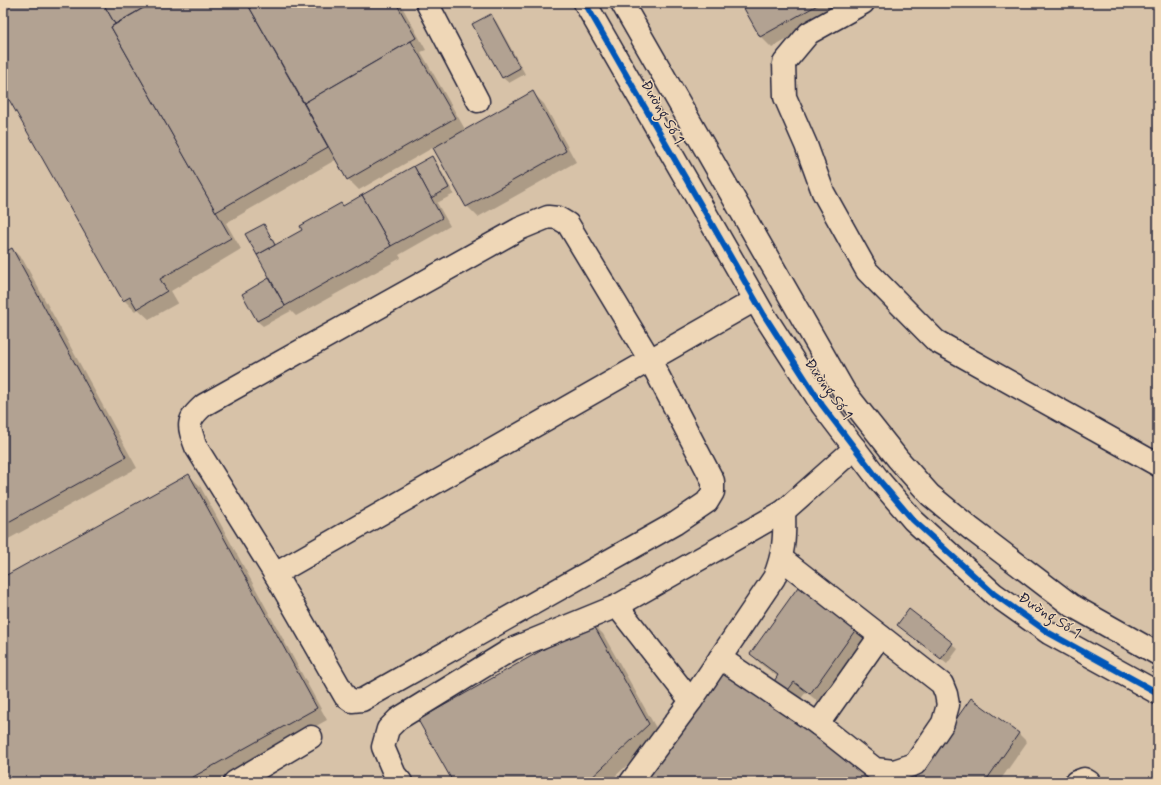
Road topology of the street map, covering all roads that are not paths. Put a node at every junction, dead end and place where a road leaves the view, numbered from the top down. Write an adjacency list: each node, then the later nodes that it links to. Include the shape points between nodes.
1 (427, 3): 5 (street)
2 (585, 3): 6 (street, Đường Số 1)
3 (622, 3): 15 (street, Đường Số 1, via 844,391 898,459 930,494 970,528 1070,605)
4 (863, 3): 9 (street, via 809,33 784,63 785,96 823,192 867,271 936,341)
5 (478, 101)
6 (755, 300): 7 (street); 8 (street, Đường Số 1, via 822,405)
7 (650, 360): 12 (street); 12 (street, via 712,481 713,492 707,502 669,527 362,700 352,701 345,696); 12 (street, via 568,224 558,218 548,217 519,229 204,405 193,416 188,427 196,447)
8 (855, 448): 10 (street); 17 (street, Đường Số 1, via 913,520 994,594 1050,633)
9 (1158, 465)
10 (784, 511): 11 (street, via 785,537); 13 (street)
11 (782, 559): 14 (street); 16 (street, via 774,578)
12 (275, 574)
13 (617, 606): 18 (street); 22 (street, via 512,649 398,718 388,729 383,747 395,775)
14 (880, 636): 19 (street); 19 (street, via 942,684 946,694 948,705 943,723 915,764 894,771 875,769)
15 (1158, 654)
16 (720, 658): 18 (street); 19 (street)
17 (1158, 693)
18 (691, 701): 23 (street)
19 (818, 724)
20 (311, 737): 21 (street)
21 (235, 782)
22 (401, 782)
23 (631, 782)
24 (1076, 782): 25 (street, via 1084,779)
25 (1089, 782)

